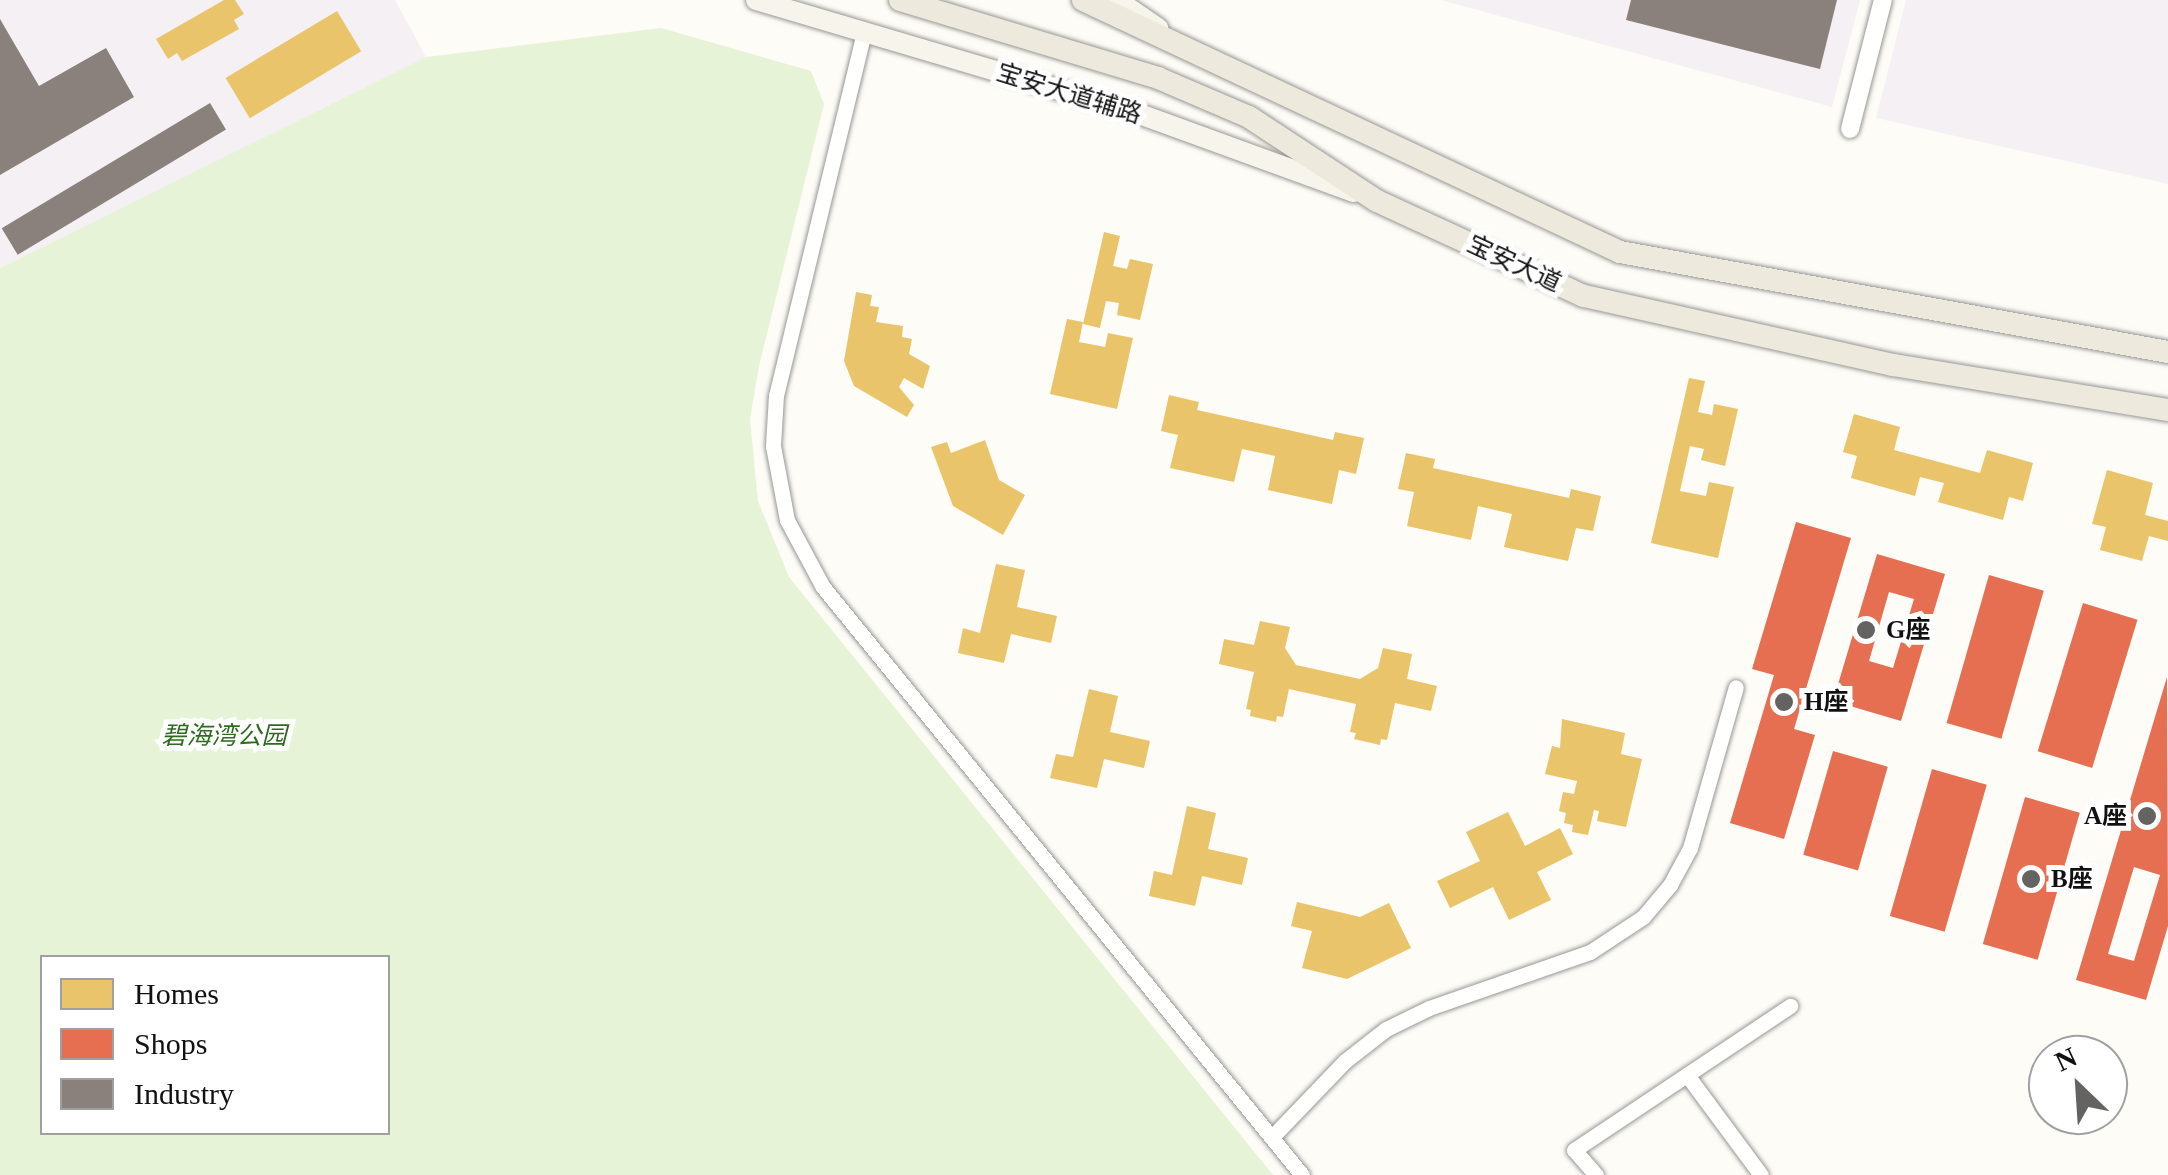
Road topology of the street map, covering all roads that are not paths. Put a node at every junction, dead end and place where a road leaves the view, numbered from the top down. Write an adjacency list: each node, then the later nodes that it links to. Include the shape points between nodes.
1 (756, 0): 6 (main road, 宝安大道辅路)
2 (900, 0): 9 (main road, 宝安大道, via 1176,86 1249,117)
3 (1083, 0): 7 (main road)
4 (1117, 0): 7 (main road)
5 (1883, 0): 8 (street)
6 (864, 32): 9 (main road, 宝安大道辅路, via 1134,112); 15 (street, via 776,396 773,446 787,520 823,587)
7 (1181, 43): 10 (main road, via 1252,83 1620,252)
8 (1850, 129)
9 (1377, 201): 11 (main road, 宝安大道, via 1584,296 1894,366)
10 (2168, 352)
11 (2168, 410)
12 (1736, 687): 15 (street, via 1690,848 1643,918 1590,952 1386,1029)
13 (1790, 1006): 14 (street)
14 (1687, 1075): 17 (street, via 1574,1150); 18 (street)
15 (1272, 1137): 16 (street)
16 (1302, 1175)
17 (1596, 1175)
18 (1761, 1175)

